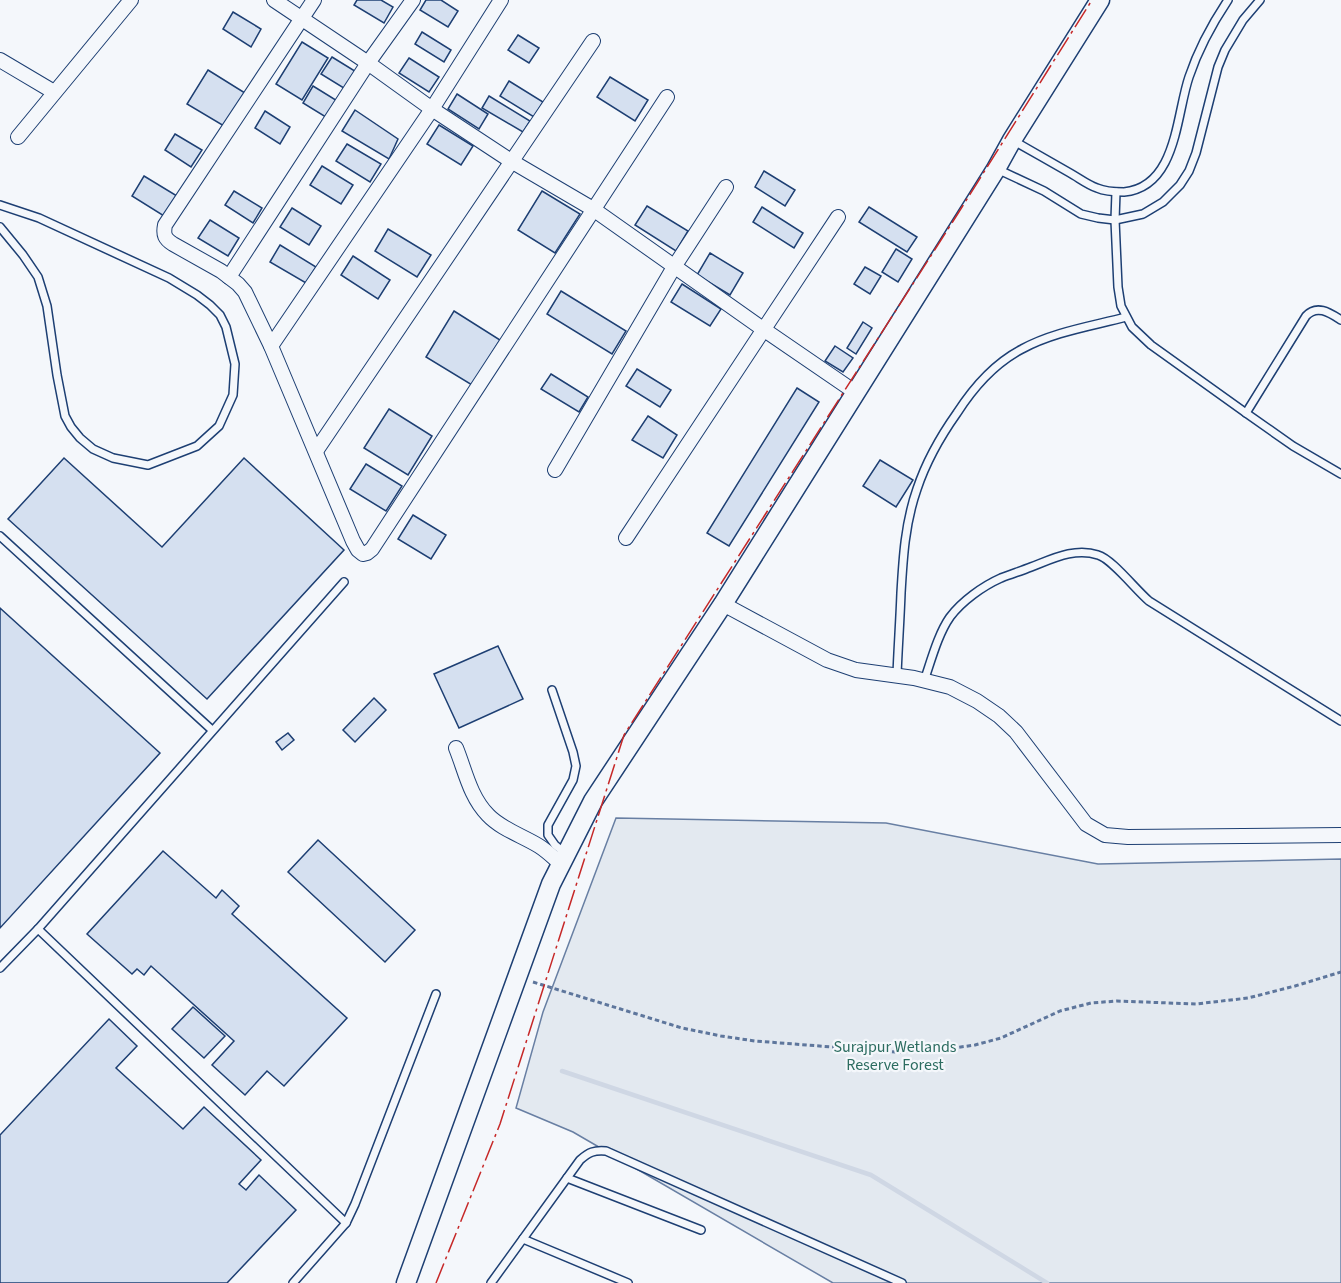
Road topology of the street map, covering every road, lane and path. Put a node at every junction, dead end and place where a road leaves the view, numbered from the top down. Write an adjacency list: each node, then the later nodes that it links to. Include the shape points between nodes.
1 (131, 0): 13 (street)
2 (274, 0): 9 (street)
3 (314, 0): 9 (street)
4 (413, 0): 12 (street)
5 (501, 0): 15 (street)
6 (1100, 0): 17 (main road)
7 (1228, 0): 21 (lane, via 1203,41 1189,75 1172,147 1161,171 1141,188)
8 (1260, 0): 25 (lane, via 1225,50 1196,153 1180,185 1143,214)
9 (303, 18): 12 (street); 28 (street, via 163,232 165,239)
10 (593, 41): 18 (street)
11 (0, 60): 13 (street)
12 (368, 63): 15 (street); 28 (street)
13 (54, 92): 16 (street)
14 (667, 97): 23 (street)
15 (432, 109): 18 (street); 32 (street)
16 (18, 136)
17 (1012, 140): 19 (main road); 21 (lane, via 1098,189)
18 (511, 161): 23 (street); 35 (street)
19 (996, 169): 25 (lane, via 1044,191 1081,214); 33 (main road)
20 (726, 187): 27 (street)
21 (1116, 192): 25 (lane)
22 (0, 205): 26 (lane, via 39,218 169,278 220,315 235,364 233,395 219,426 197,446 148,465 113,458 80,438 65,416 47,306 38,278)
23 (593, 209): 27 (street); 35 (street, via 367,553 358,550 353,541)
24 (838, 217): 31 (street)
25 (1115, 220): 29 (lane, via 1118,287)
26 (0, 227)
27 (674, 267): 31 (street); 36 (street)
28 (229, 277): 32 (street, via 245,292)
29 (1126, 317): 34 (lane, via 1150,345); 42 (lane, via 1066,332 1022,349 970,393 949,424 931,455 907,527)
30 (1341, 320): 34 (lane, via 1324,311 1310,312)
31 (763, 329): 33 (street); 39 (street)
32 (271, 346): 35 (street)
33 (855, 392): 41 (main road)
34 (1246, 413): 37 (lane)
35 (316, 451)
36 (555, 470)
37 (1341, 474)
38 (0, 536): 46 (lane)
39 (626, 538)
40 (344, 582): 46 (lane)
41 (723, 604): 42 (street, via 827,660 856,670); 49 (main road, via 593,801)
42 (897, 675): 43 (street)
43 (924, 681): 45 (lane, via 944,627 979,591 999,579 1064,554 1097,554 1149,600); 48 (street, via 950,687 999,716 1016,732 1086,824 1105,835)
44 (552, 690): 49 (lane, via 576,766 573,780 548,825 548,834)
45 (1341, 721)
46 (212, 730): 50 (lane)
47 (456, 748): 49 (street, via 476,799 488,815)
48 (1341, 835)
49 (563, 859): 53 (main road)
50 (38, 929): 51 (lane); 56 (lane)
51 (0, 968)
52 (1341, 972): 53 (path, via 1248,998 1196,1004 1091,1003 1060,1011 1001,1038 975,1045 896,1052 755,1041 701,1032)
53 (517, 977): 60 (main road)
54 (436, 994): 56 (lane)
55 (567, 1178): 57 (lane); 58 (lane); 63 (lane, via 589,1152 606,1151)
56 (346, 1223): 59 (lane)
57 (701, 1230)
58 (523, 1239): 61 (lane); 62 (lane)
59 (293, 1283)
60 (406, 1283)
61 (491, 1283)
62 (628, 1283)
63 (902, 1283)

